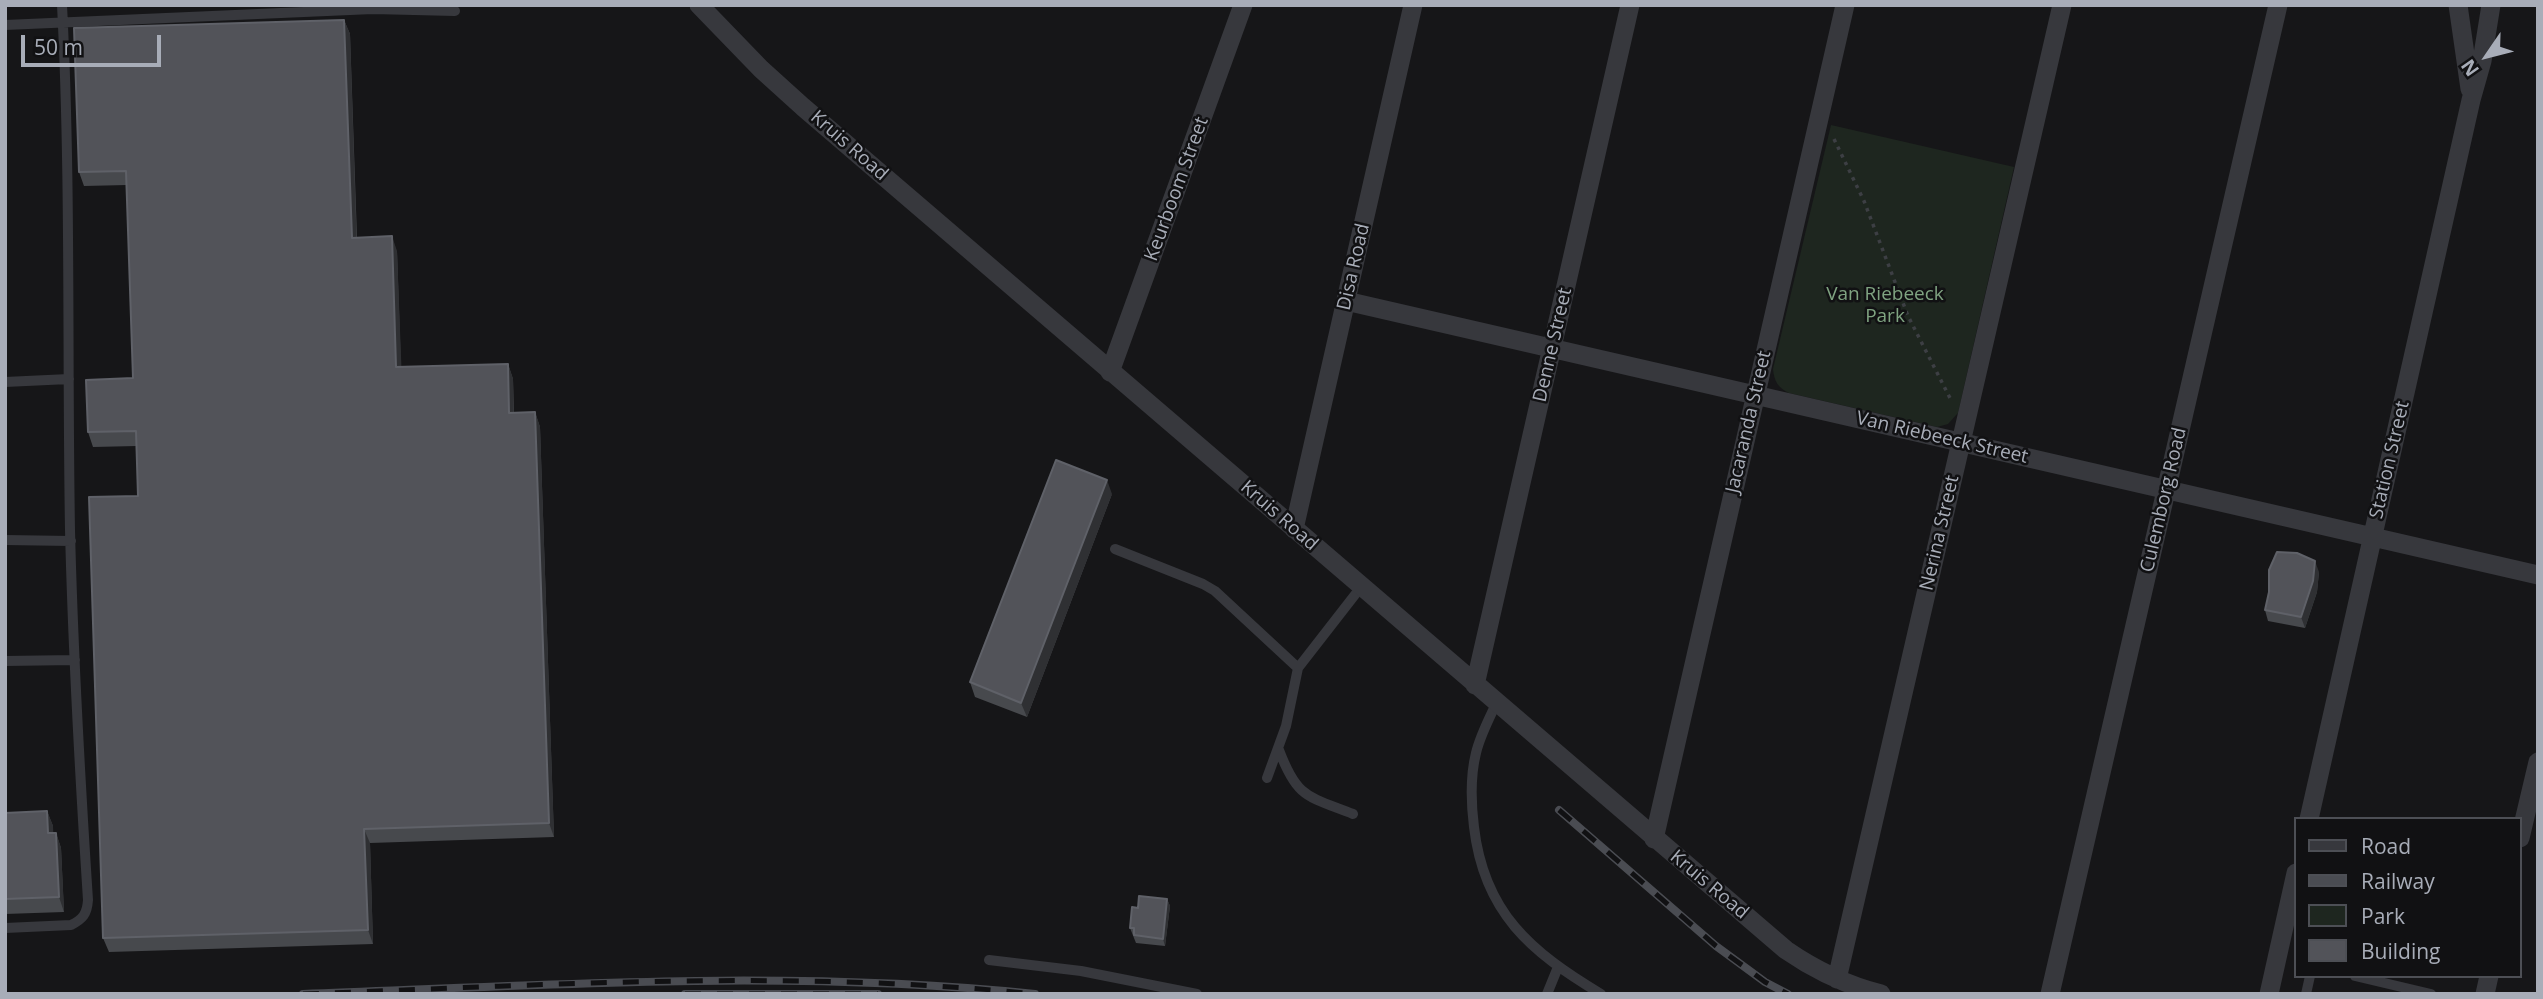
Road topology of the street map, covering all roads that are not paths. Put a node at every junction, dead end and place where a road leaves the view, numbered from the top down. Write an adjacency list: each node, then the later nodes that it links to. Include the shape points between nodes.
1 (62, 5): 13 (lane)
2 (699, 5): 18 (street, Kruis Road, via 803,107)
3 (1243, 5): 18 (street, Keurboom Street)
4 (1413, 5): 16 (street, Disa Road)
5 (1630, 5): 17 (street, Denne Street)
6 (1845, 5): 21 (street, Jacaranda Street)
7 (2062, 5): 22 (street, Nerina Street)
8 (2278, 5): 23 (street, Culemborg Road)
9 (2459, 5): 15 (street, Station Street)
10 (2491, 5): 15 (street, Station Street)
11 (373, 7): 12 (lane); 13 (lane)
12 (455, 11)
13 (63, 22): 14 (lane); 19 (lane)
14 (5, 25)
15 (2471, 100): 25 (street, Station Street)
16 (1346, 301): 17 (street, Van Riebeeck Street); 24 (street, Disa Road)
17 (1552, 348): 21 (street, Van Riebeeck Street); 34 (street, Denne Street)
18 (1110, 372): 24 (street, Kruis Road)
19 (69, 379): 20 (lane); 27 (lane)
20 (5, 382)
21 (1755, 395): 22 (street, Van Riebeeck Street); 42 (street, Jacaranda Street)
22 (1962, 433): 23 (street, Van Riebeeck Street); 48 (street, Nerina Street)
23 (2167, 489): 25 (street, Van Riebeeck Street); 53 (street, Culemborg Road)
24 (1294, 529): 30 (street, Kruis Road)
25 (2373, 537): 29 (street, Van Riebeeck Street); 40 (street, Station Street)
26 (5, 540): 27 (lane)
27 (71, 541): 31 (lane)
28 (1115, 549): 33 (lane, via 1215,591)
29 (2538, 575)
30 (1361, 587): 33 (lane); 34 (street, Kruis Road)
31 (75, 660): 32 (lane); 44 (lane, via 87,912 71,925)
32 (5, 662)
33 (1298, 668): 36 (lane)
34 (1475, 685): 35 (street, Kruis Road)
35 (1496, 704): 42 (street, Kruis Road); 46 (lane, via 1476,753 1472,782 1480,861 1506,915 1537,951)
36 (1279, 750): 38 (lane); 39 (lane, via 1298,789)
37 (2538, 762): 41 (street)
38 (1267, 778)
39 (1353, 814)
40 (2309, 817)
41 (2522, 830)
42 (1654, 839): 48 (street, Kruis Road, via 1786,950)
43 (2294, 882): 54 (street)
44 (5, 928)
45 (989, 960): 49 (lane, via 1081,971)
46 (1558, 967): 50 (lane); 51 (lane)
47 (2363, 978): 55 (lane)
48 (1837, 979): 52 (street, Kruis Road)
49 (1197, 994)
50 (1547, 994)
51 (1601, 994)
52 (1881, 994)
53 (2050, 994)
54 (2269, 994)
55 (2431, 994)

